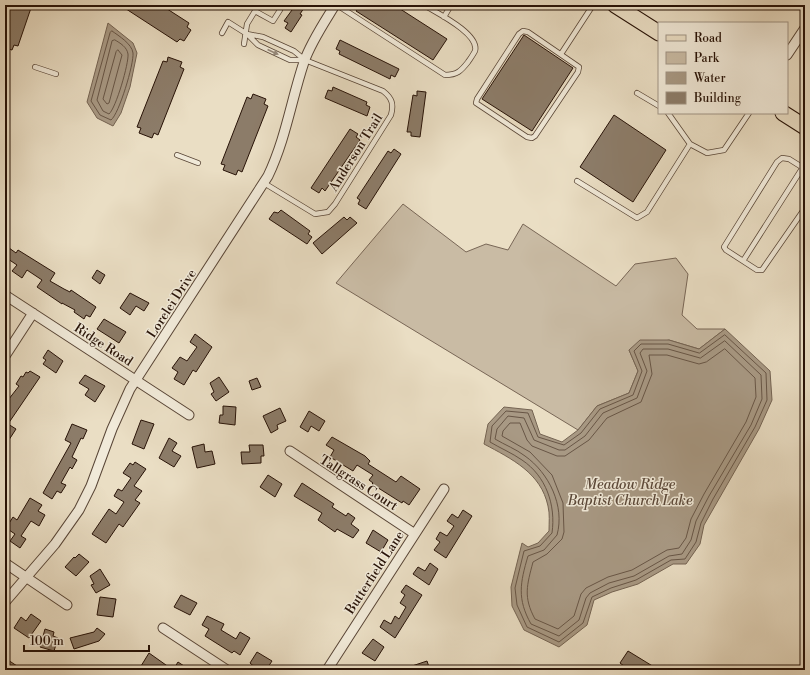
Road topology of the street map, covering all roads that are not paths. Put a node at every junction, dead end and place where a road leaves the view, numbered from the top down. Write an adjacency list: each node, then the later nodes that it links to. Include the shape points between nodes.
1 (336, 5): 7 (lane, via 445,75 454,75 462,70 474,51 475,43 468,33); 15 (street, Lorelei Drive)
2 (424, 5): 7 (lane)
3 (451, 5): 7 (lane)
4 (593, 5): 13 (lane)
5 (615, 5): 9 (main road)
6 (280, 10): 11 (lane, via 273,21 255,11 248,24)
7 (444, 17)
8 (805, 28): 14 (street)
9 (658, 32)
10 (222, 33): 11 (lane, via 228,22)
11 (247, 34): 12 (lane); 15 (lane, via 263,37 294,51); 15 (lane, one-way to 15, via 258,45 290,60)
12 (244, 44)
13 (562, 54): 13 (lane, via 579,66 578,72 532,138 476,103 523,31)
14 (788, 54)
15 (305, 60): 29 (street, Lorelei Drive, via 280,151); 29 (lane, Anderson Trail, via 383,91 392,102 391,115 328,212 315,214)
16 (35, 66): 17 (lane)
17 (56, 74)
18 (637, 93): 19 (lane)
19 (658, 105)
20 (669, 114): 24 (lane)
21 (748, 114): 24 (lane, via 724,150 707,153)
22 (785, 114): 23 (main road)
23 (805, 127)
24 (690, 144): 28 (lane, via 642,217 637,218)
25 (177, 155): 26 (lane)
26 (198, 163)
27 (804, 168): 31 (lane); 31 (lane, via 789,159 782,158 777,162 725,244 726,250)
28 (578, 181)
29 (264, 183): 35 (street, Lorelei Drive)
30 (805, 208): 31 (lane, via 765,268 757,270)
31 (743, 261)
32 (5, 295): 33 (street, Ridge Road)
33 (33, 313): 34 (street); 35 (street, Ridge Road)
34 (5, 356)
35 (136, 380): 36 (street, Ridge Road); 41 (street, Lorelei Drive, via 121,407 91,486 79,510)
36 (190, 415)
37 (290, 451): 39 (street, Tallgrass Court)
38 (444, 489): 39 (street, Butterfield Lane)
39 (415, 534): 46 (street, Butterfield Lane)
40 (5, 563): 41 (street)
41 (26, 577): 42 (street, Lorelei Drive); 43 (street)
42 (5, 602)
43 (67, 605)
44 (163, 628): 45 (street)
45 (227, 670)
46 (327, 670)

